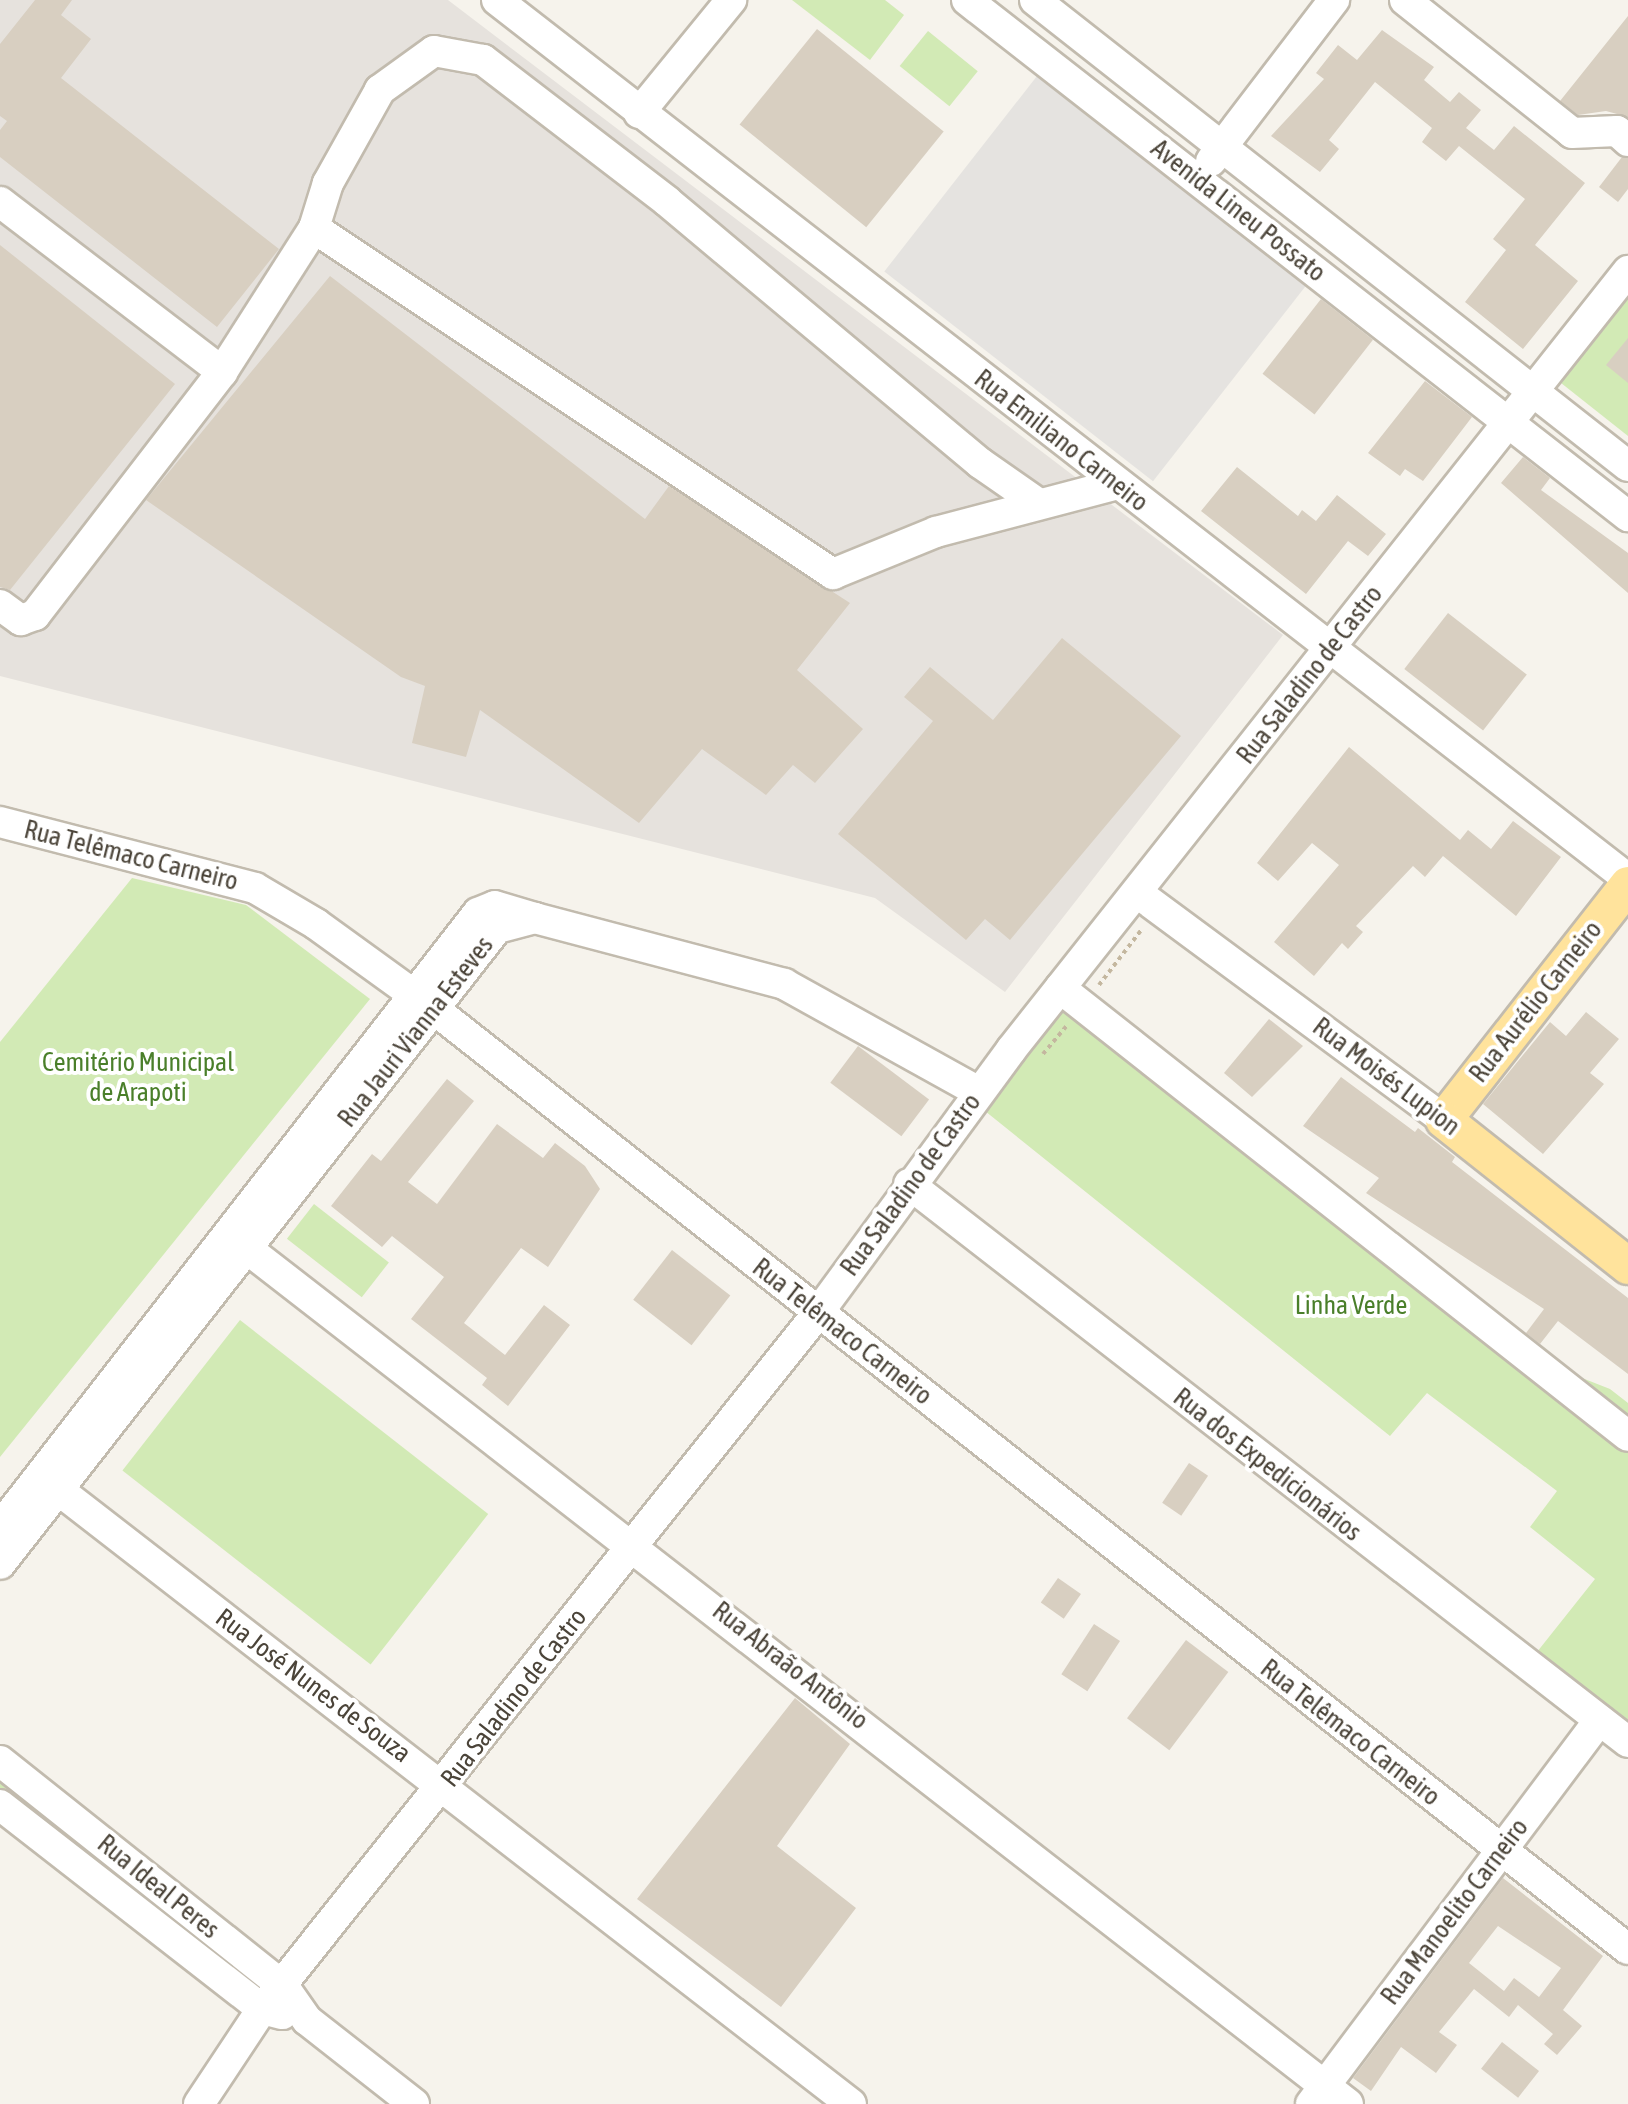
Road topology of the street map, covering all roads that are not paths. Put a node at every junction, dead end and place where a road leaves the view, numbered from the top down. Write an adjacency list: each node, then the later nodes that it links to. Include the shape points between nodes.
1 (497, 0): 7 (street, Rua Emiliano Carneiro)
2 (731, 0): 7 (street)
3 (967, 0): 10 (street, Avenida Lineu Possato)
4 (1035, 0): 9 (street, Avenida Lineu Possato)
5 (1334, 0): 9 (street)
6 (1405, 0): 8 (street, via 1572,133 1617,131)
7 (639, 113): 20 (street, Rua Emiliano Carneiro)
8 (1628, 141)
9 (1221, 144): 10 (street); 14 (street, Avenida Lineu Possato)
10 (1200, 180): 15 (street, Avenida Lineu Possato)
11 (0, 202): 16 (street)
12 (314, 228): 16 (street); 21 (street, via 833,574); 21 (street, via 328,183 380,90 434,51 483,60 667,201 980,463)
13 (1628, 271): 17 (street, Rua Saladino de Castro)
14 (1413, 299): 15 (street); 17 (street, Avenida Lineu Possato)
15 (1389, 332): 18 (street, Avenida Lineu Possato)
16 (222, 372): 23 (street, via 35,615 21,620)
17 (1530, 391): 18 (street, Rua Saladino de Castro); 19 (street, Avenida Lineu Possato)
18 (1507, 425): 22 (street, Avenida Lineu Possato); 24 (street, Rua Saladino de Castro)
19 (1628, 466)
20 (1114, 485): 21 (street); 24 (street, Rua Emiliano Carneiro)
21 (1036, 502)
22 (1628, 516)
23 (0, 605)
24 (1329, 649): 26 (street, Rua Emiliano Carneiro); 28 (street, Rua Saladino de Castro)
25 (0, 822): 30 (street, Rua Telêmaco Carneiro, via 255,888 316,924)
26 (1628, 879)
27 (1628, 885): 32 (main road, Rua Aurélio Carneiro)
28 (1139, 894): 29 (street, Rua Saladino de Castro); 32 (street, Rua Moisés Lupion)
29 (1060, 988): 31 (street, Rua Saladino de Castro); 37 (street)
30 (424, 1002): 31 (street, Rua Jauri Vianna Esteves, via 497,928 535,918 784,984); 34 (street, Rua Jauri Vianna Esteves); 36 (street, Rua Telêmaco Carneiro)
31 (979, 1092): 33 (street, Rua Saladino de Castro)
32 (1444, 1120): 35 (main road, Rua Moisés Lupion)
33 (909, 1184): 36 (street, Rua Saladino de Castro); 42 (street, Rua dos Expedicionários)
34 (237, 1241): 38 (street, Rua Jauri Vianna Esteves); 40 (street, Rua Abraão Antônio)
35 (1628, 1266)
36 (818, 1313): 40 (street, Rua Saladino de Castro); 47 (street, Rua Telêmaco Carneiro)
37 (1628, 1436)
38 (49, 1483): 39 (street, Rua Jauri Vianna Esteves); 41 (street, Rua Jauri Vianna Esteves); 45 (street, Rua José Nunes de Souza)
39 (0, 1527)
40 (635, 1544): 45 (street, Rua Saladino de Castro); 52 (street, Rua Abraão Antônio)
41 (0, 1564)
42 (1599, 1720): 43 (street, Rua dos Expedicionários); 47 (street, Rua Manoelito Carneiro)
43 (1628, 1742)
44 (0, 1761): 49 (street, Rua Ideal Peres)
45 (445, 1787): 49 (street, Rua Saladino de Castro); 55 (street, Rua José Nunes de Souza)
46 (0, 1805): 50 (street, Rua Ideal Peres)
47 (1501, 1852): 48 (street, Rua Telêmaco Carneiro); 52 (street, Rua Manoelito Carneiro)
48 (1628, 1949)
49 (284, 1987): 50 (street, Rua Saladino de Castro); 51 (street, Rua Ideal Peres)
50 (262, 2009): 51 (street, Rua Ideal Peres); 53 (street, Rua Saladino de Castro)
51 (307, 2020): 54 (street, Rua Ideal Peres)
52 (1328, 2098)
53 (199, 2104)
54 (414, 2104)
55 (851, 2104)

